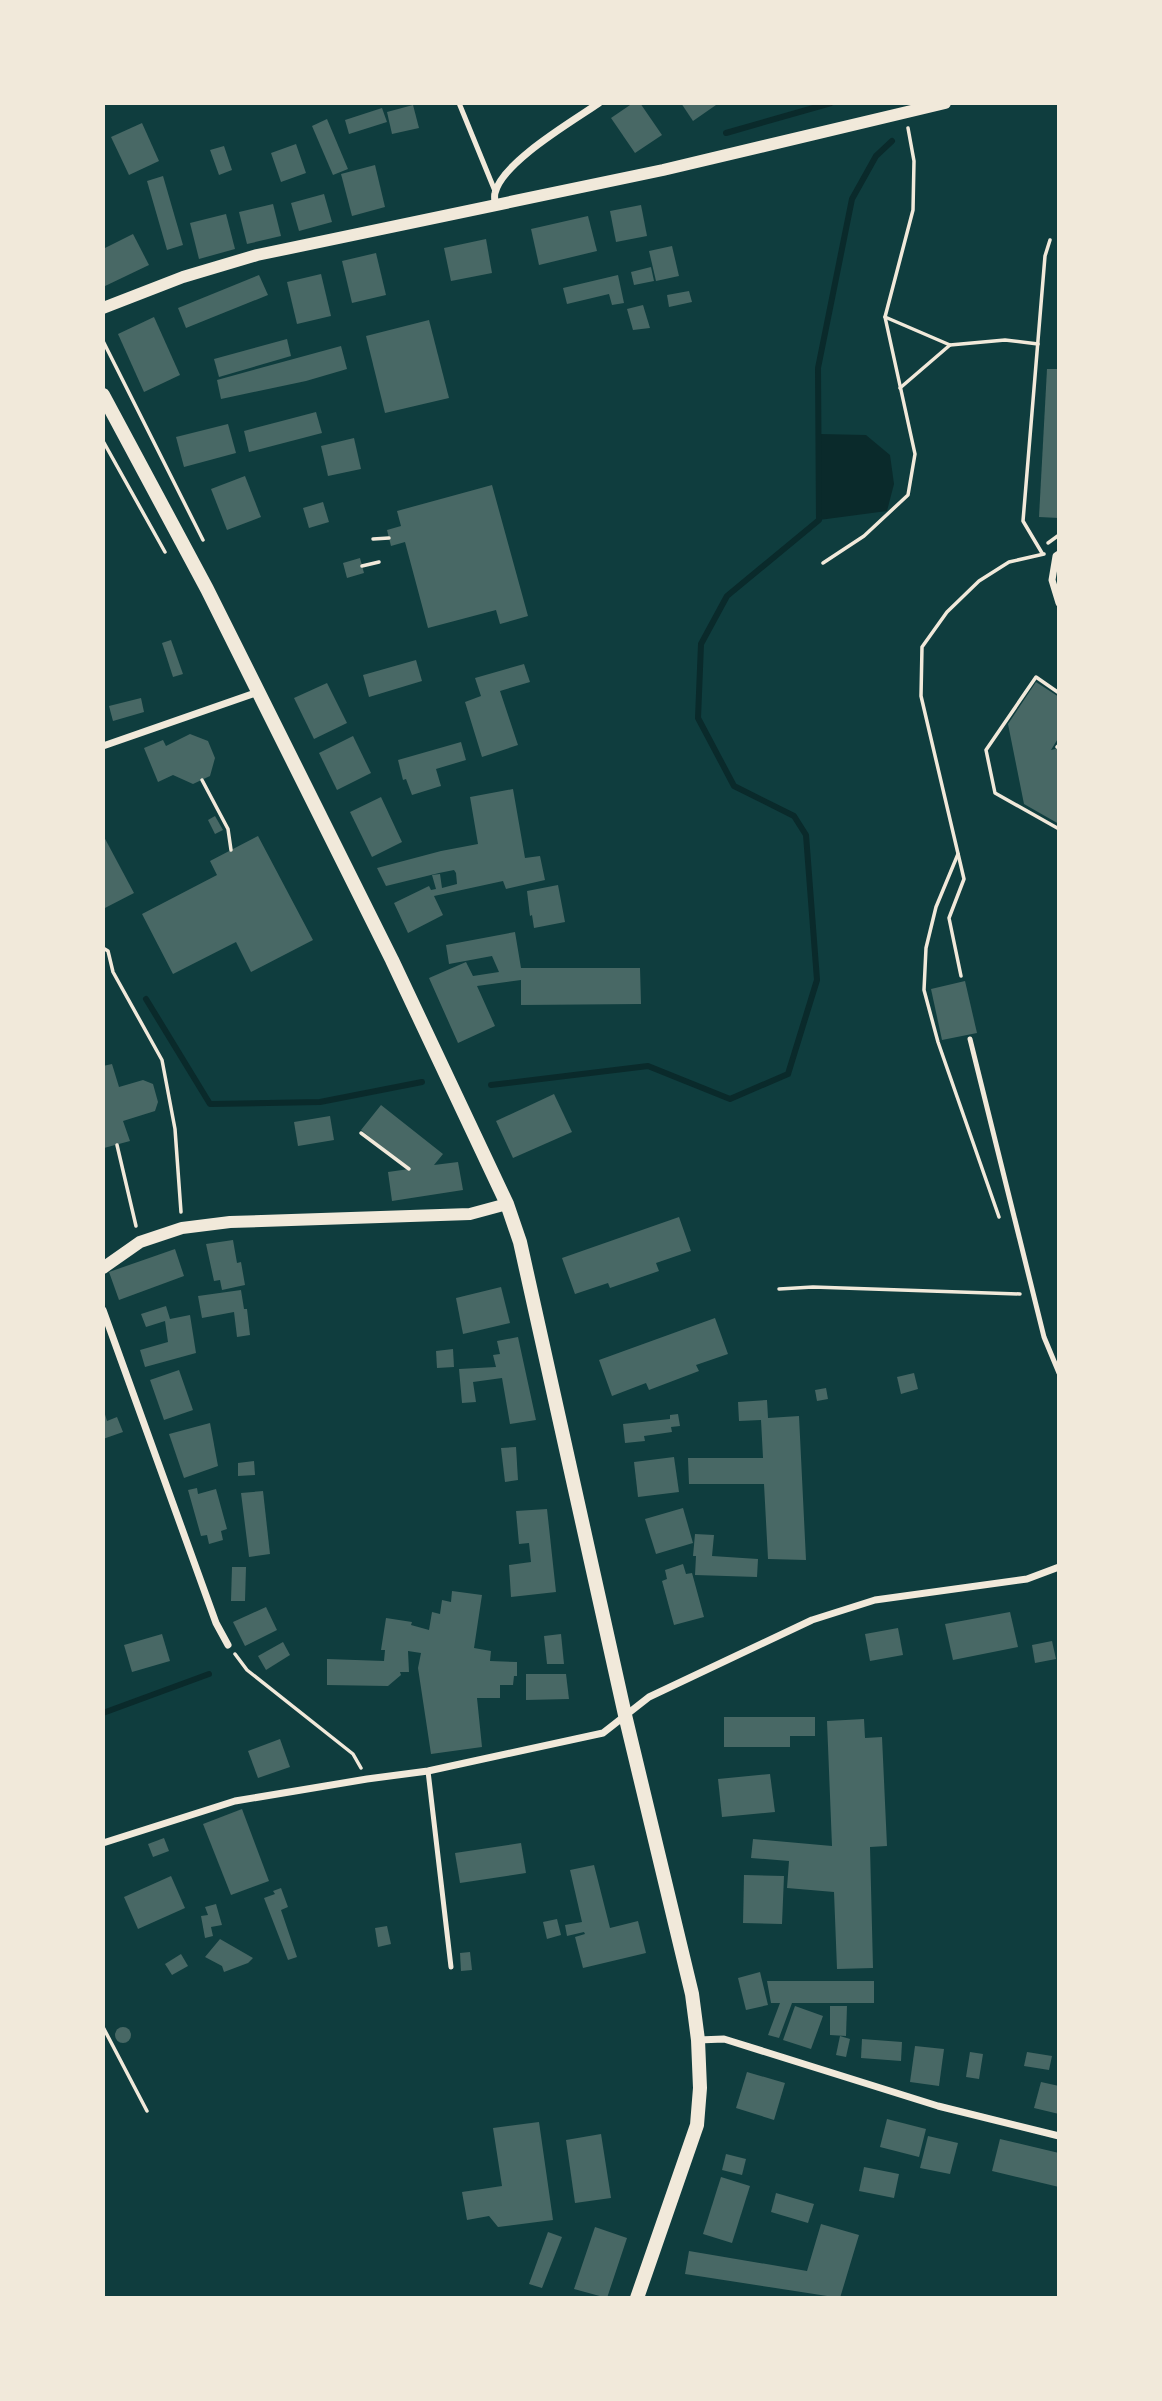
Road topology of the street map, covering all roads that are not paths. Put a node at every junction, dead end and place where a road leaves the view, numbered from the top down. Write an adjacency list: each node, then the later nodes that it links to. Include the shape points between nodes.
1 (459, 103): 4 (lane)
2 (599, 103): 4 (street, via 536,145 510,170)
3 (945, 103): 4 (street, via 663,170)
4 (495, 197): 5 (street, via 257,255 183,277)
5 (103, 309)
6 (103, 395): 9 (main road)
7 (1057, 555): 8 (street, via 1052,580)
8 (1059, 603)
9 (258, 692): 10 (street); 12 (main road)
10 (103, 746)
11 (970, 1039): 15 (lane, via 1044,1337)
12 (508, 1204): 13 (street, via 470,1214 230,1222 181,1228 140,1242); 18 (main road)
13 (103, 1268)
14 (103, 1310): 17 (street, via 216,1623)
15 (1059, 1373)
16 (1059, 1567): 18 (street, via 1027,1579 875,1600 812,1620 649,1697)
17 (228, 1645)
18 (625, 1716): 19 (street, via 603,1733); 22 (main road, via 692,1994)
19 (428, 1771): 20 (street, via 234,1801); 21 (lane)
20 (103, 1843)
21 (451, 1967)
22 (698, 2040): 23 (street, via 724,2039 938,2106); 24 (main road, via 697,2125)
23 (1059, 2136)
24 (637, 2298)

